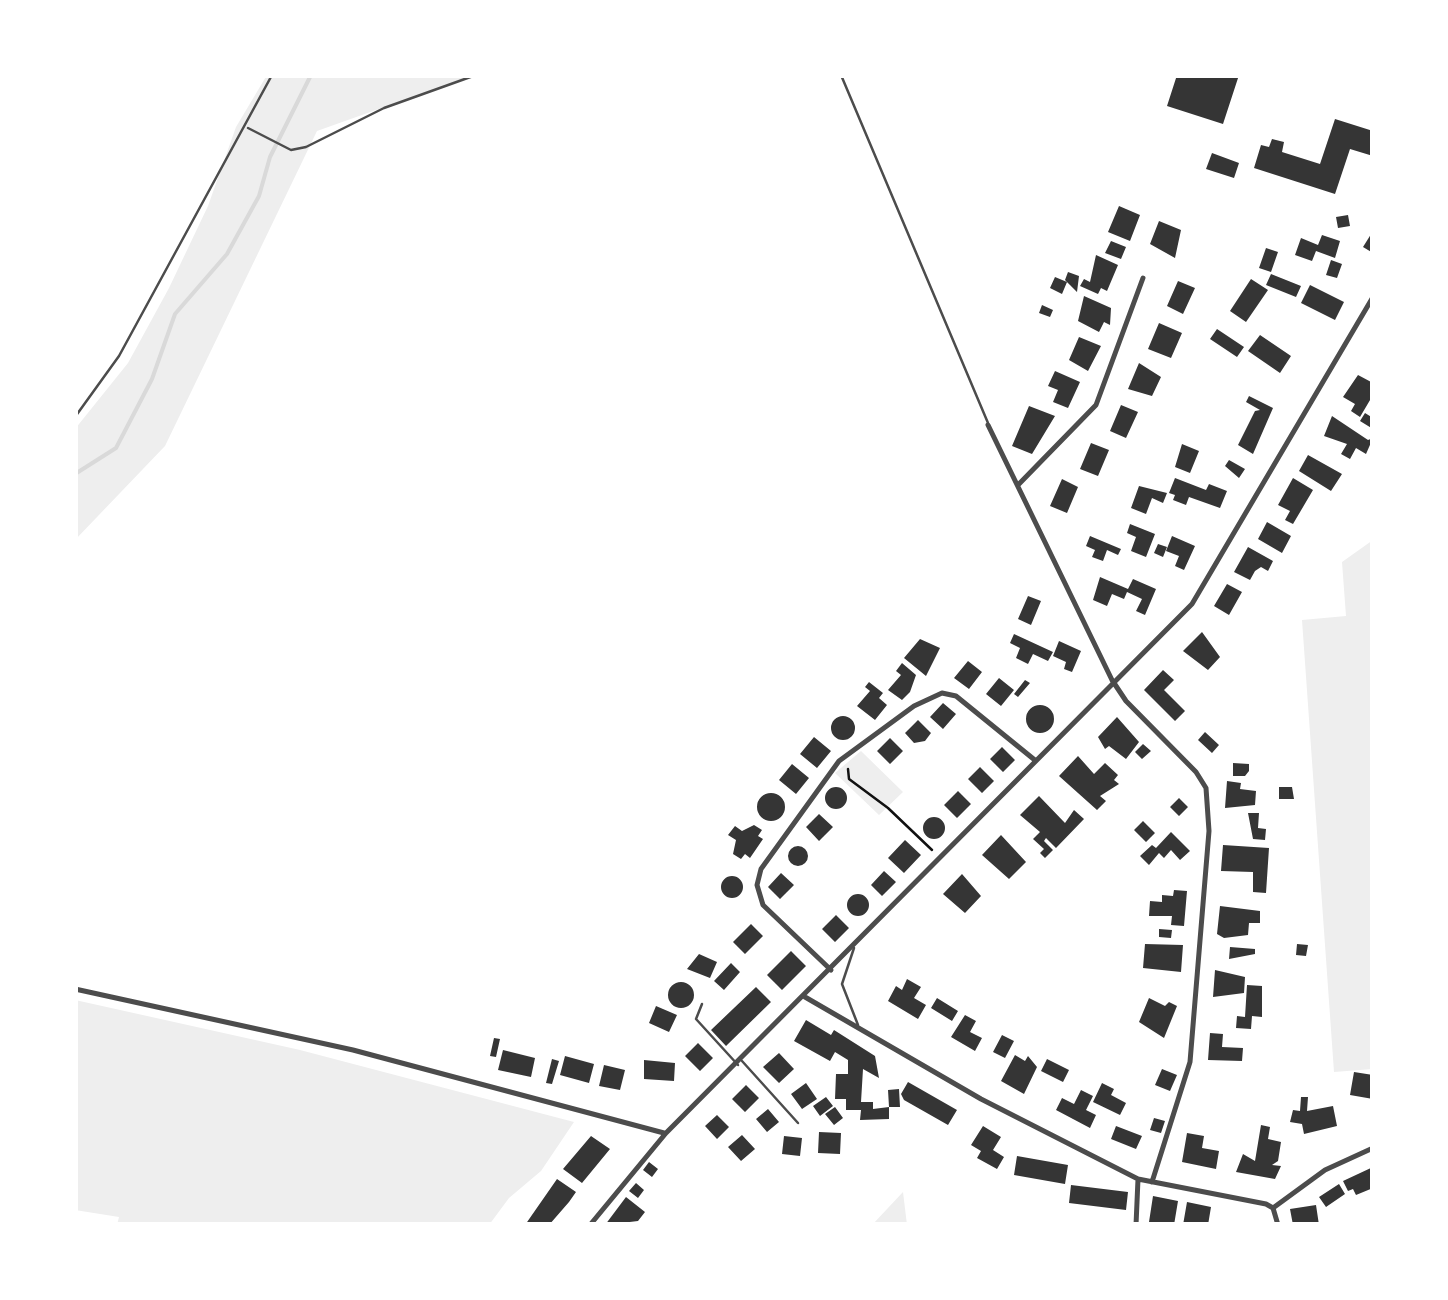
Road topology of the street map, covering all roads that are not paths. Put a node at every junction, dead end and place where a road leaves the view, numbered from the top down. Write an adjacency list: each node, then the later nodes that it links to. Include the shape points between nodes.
1 (272, 75): 4 (lane)
2 (476, 75): 4 (lane, via 384,108 306,147 284,147)
3 (841, 75): 8 (lane)
4 (245, 126): 7 (lane, via 119,356)
5 (1142, 278): 9 (street, via 1096,405)
6 (1373, 297): 10 (street, via 1192,604)
7 (75, 417)
8 (988, 424): 9 (street)
9 (1018, 486): 10 (street)
10 (1112, 680): 11 (street); 23 (street, via 1196,772 1208,798 1190,1062)
11 (1036, 762): 12 (street); 13 (street, via 956,696 942,693 839,762 761,869 756,891)
12 (854, 946): 13 (street); 17 (lane, via 842,984)
13 (831, 970): 15 (street)
14 (75, 988): 20 (street, via 353,1050)
15 (805, 998): 17 (street); 18 (street)
16 (702, 1004): 18 (lane, via 696,1019)
17 (858, 1027): 22 (street)
18 (740, 1063): 19 (lane); 20 (street)
19 (798, 1124)
20 (666, 1134): 25 (street)
21 (1373, 1148): 24 (street, via 1325,1170)
22 (1138, 1178): 23 (street); 26 (street)
23 (1152, 1182): 24 (street)
24 (1273, 1208): 27 (street)
25 (590, 1225)
26 (1136, 1225)
27 (1278, 1225)

